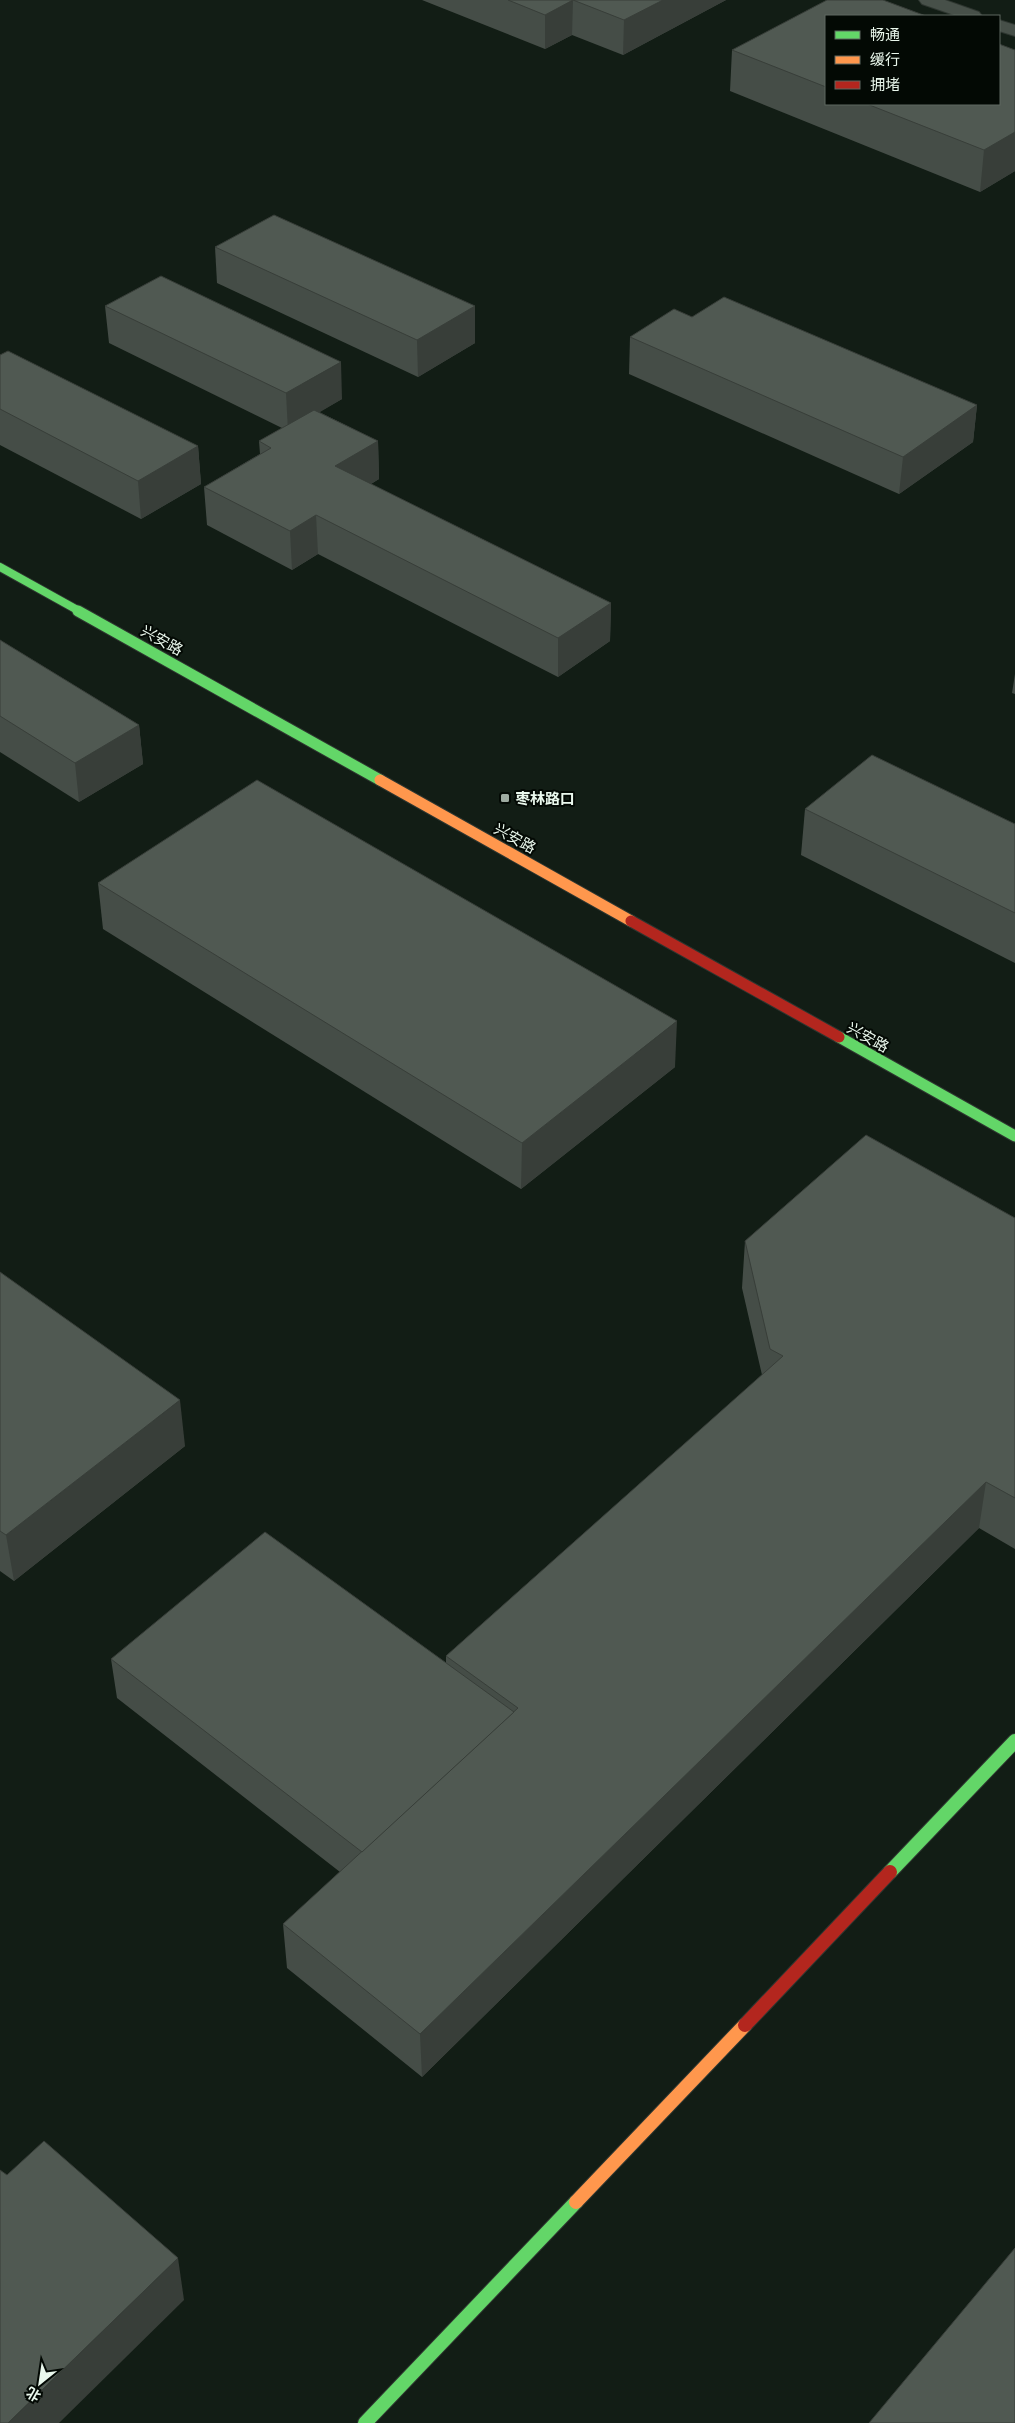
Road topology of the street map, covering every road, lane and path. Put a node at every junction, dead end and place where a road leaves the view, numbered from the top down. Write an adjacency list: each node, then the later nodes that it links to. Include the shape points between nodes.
1 (928, 0): 2 (lane)
2 (970, 15)
3 (1000, 25): 4 (lane)
4 (1015, 31)
5 (0, 567): 6 (street, 兴安路)
6 (1015, 1136)
7 (1015, 1741): 8 (street)
8 (365, 2423)

